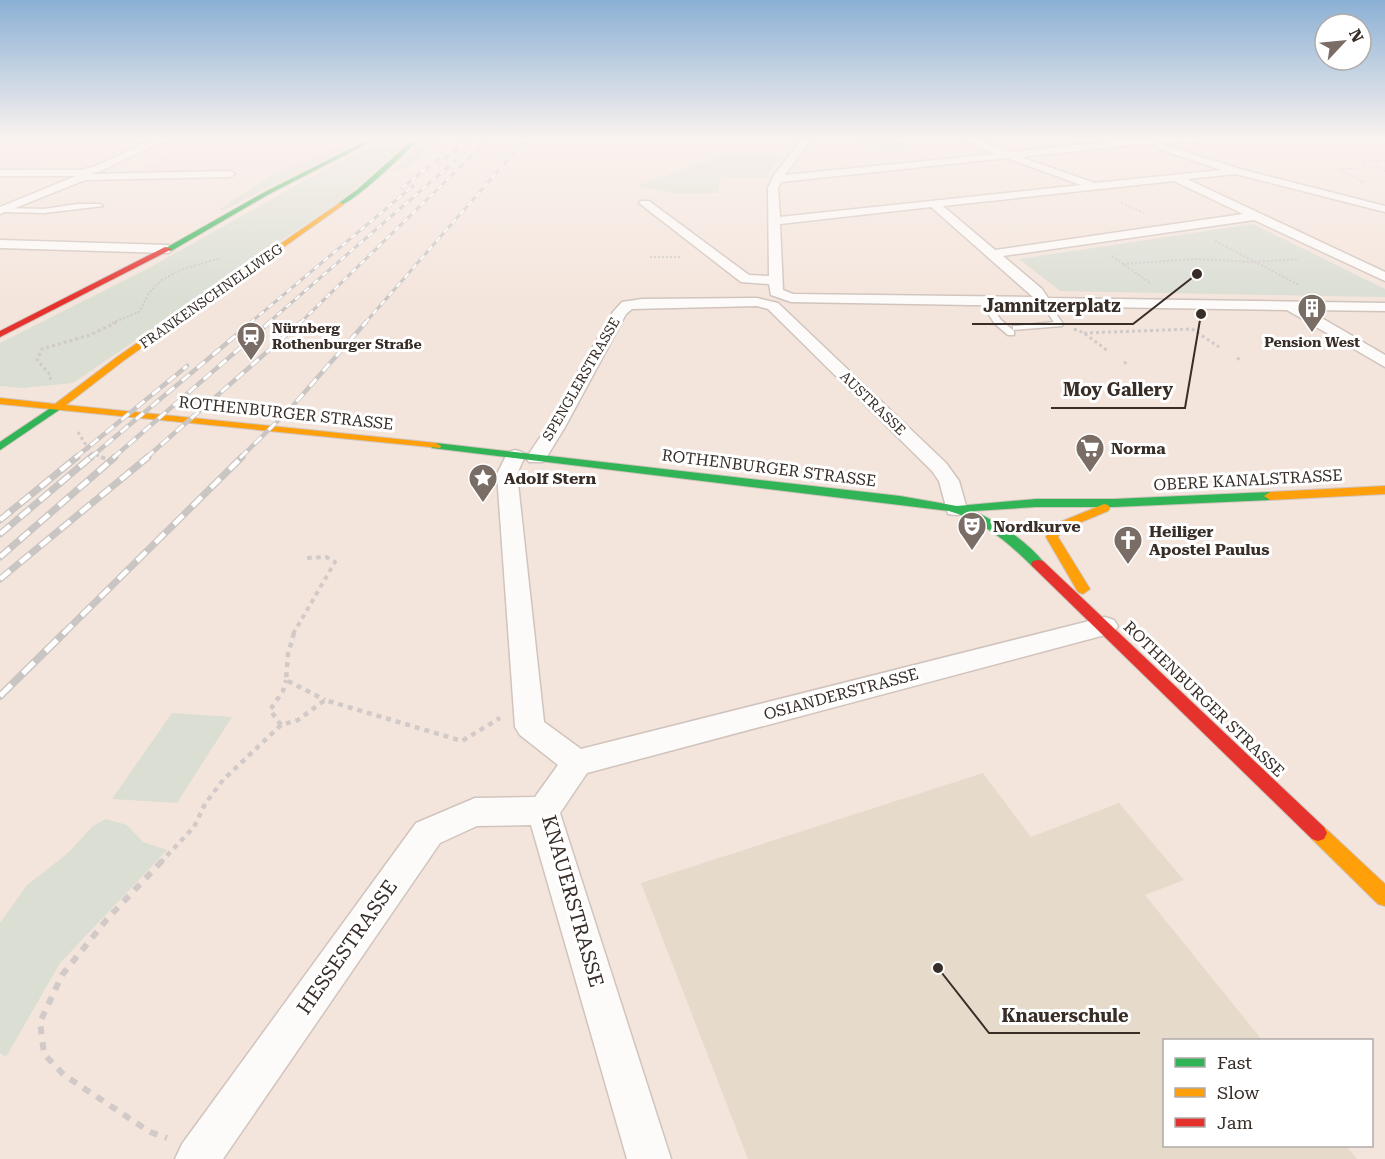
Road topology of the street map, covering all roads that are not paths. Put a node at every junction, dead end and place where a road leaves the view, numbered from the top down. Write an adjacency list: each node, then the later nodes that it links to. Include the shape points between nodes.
1 (41, 193): 12 (street)
2 (269, 193): 16 (main road)
3 (356, 193): 28 (main road, FRANKENSCHNELLWEG)
4 (773, 193): 14 (street, AUSTRASSE)
5 (1035, 193): 9 (street)
6 (1206, 193): 13 (street)
7 (1323, 193): 11 (street)
8 (645, 203): 19 (street, via 746,279)
9 (934, 204): 14 (street); 17 (street)
10 (100, 206): 12 (lane)
11 (1385, 209)
12 (2, 210)
13 (1255, 216): 17 (street); 18 (street)
14 (773, 221): 19 (street, AUSTRASSE)
15 (0, 244): 16 (street)
16 (168, 249): 25 (main road)
17 (991, 254): 21 (street)
18 (1385, 277)
19 (776, 280): 22 (street, AUSTRASSE)
20 (983, 300): 21 (street); 21 (lane, via 998,322 1013,330 1059,324); 22 (street)
21 (1043, 301): 23 (street)
22 (778, 302): 30 (street, SPENGLERSTRASSE, via 627,306 620,312 556,427); 33 (street, AUSTRASSE, via 939,467 949,481)
23 (1290, 306): 24 (street); 26 (street)
24 (1385, 307)
25 (0, 334)
26 (1385, 362)
27 (0, 400): 28 (main road, ROTHENBURGER STRASSE)
28 (58, 406): 29 (main road, FRANKENSCHNELLWEG); 30 (main road, ROTHENBURGER STRASSE)
29 (0, 447)
30 (525, 457): 33 (main road, ROTHENBURGER STRASSE); 35 (street, via 507,474 530,727)
31 (1385, 490): 32 (main road, OBERE KANALSTRASSE)
32 (1114, 503): 33 (main road, OBERE KANALSTRASSE, via 1081,501); 34 (main road, OBERE KANALSTRASSE, via 1058,528 1052,537)
33 (956, 509): 34 (main road, ROTHENBURGER STRASSE, via 999,531)
34 (1106, 626): 35 (street, OSIANDERSTRASSE); 37 (main road, ROTHENBURGER STRASSE)
35 (577, 763): 36 (street, KNAUERSTRASSE)
36 (543, 811): 38 (street, HESSESTRASSE, via 475,812 428,833); 39 (street, KNAUERSTRASSE)
37 (1384, 896)
38 (200, 1155)
39 (649, 1159)

